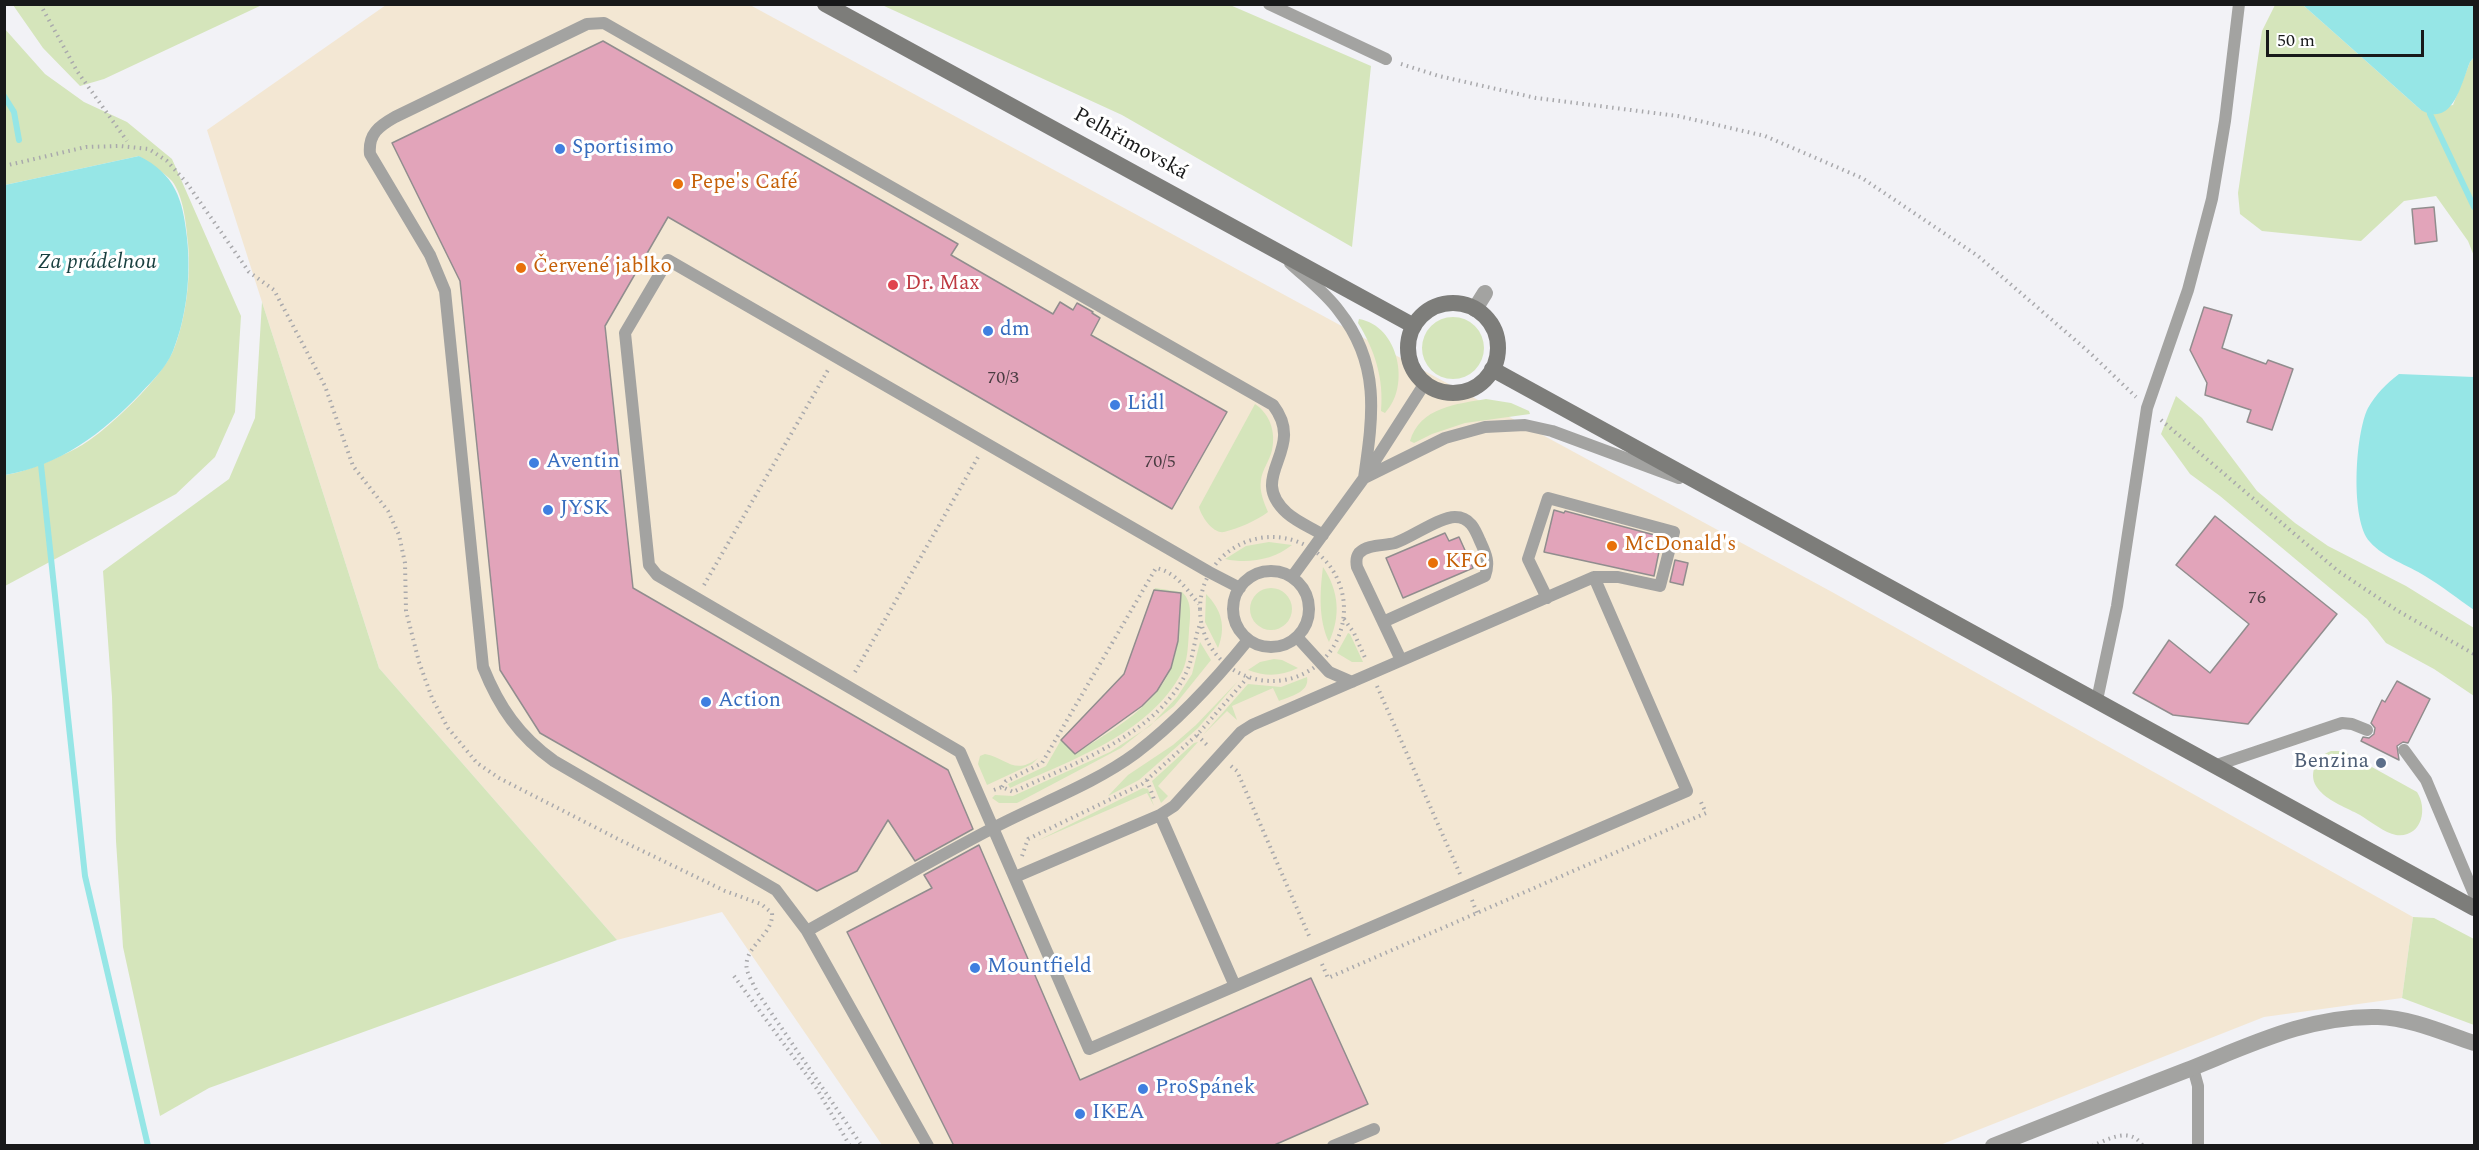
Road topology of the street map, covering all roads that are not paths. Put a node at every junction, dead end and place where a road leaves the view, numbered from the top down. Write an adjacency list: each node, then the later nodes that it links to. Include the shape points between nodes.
1 (825, 4): 5 (main road, Pelhřimovská)
2 (1269, 4): 4 (lane)
3 (2239, 4): 23 (lane, via 2212,199 2188,290 2147,408 2117,606)
4 (1386, 59)
5 (1280, 253): 8 (main road, Pelhřimovská); 11 (lane, via 1339,309 1364,354 1372,411)
6 (1485, 293): 7 (street)
7 (1475, 309): 8 (main road, via 1464,304 1440,305 1430,309); 9 (main road, via 1496,336)
8 (1414, 326): 10 (main road, via 1409,344 1411,363)
9 (1492, 369): 10 (main road, via 1479,384 1462,392 1436,390); 12 (main road)
10 (1425, 383): 11 (lane)
11 (1364, 478): 12 (lane, via 1445,438 1485,428 1525,425 1552,431); 13 (lane)
12 (1722, 494): 23 (main road)
13 (1323, 535): 15 (lane); 32 (lane, via 1288,514 1275,500 1270,482 1285,439 1284,423 1273,405 604,23 587,24 381,125 372,135 370,154 430,255 445,291 483,667 496,698 532,745 776,890)
14 (1594, 577): 17 (lane); 17 (lane, via 1618,577 1660,586 1674,532 1548,498 1528,559); 33 (lane, via 1687,791)
15 (1292, 578): 16 (lane, via 1282,573 1258,573); 19 (lane, via 1301,585 1309,606 1308,618)
16 (1240, 588): 20 (lane, via 1235,596 1234,615 1236,625); 28 (lane, via 668,260 626,333 649,565 667,583 960,752)
17 (1546, 598): 21 (lane)
18 (1383, 622): 18 (lane, via 1485,576 1487,556 1474,526 1466,519 1454,517 1396,543 1373,546 1359,553 1357,567); 21 (lane)
19 (1297, 637): 20 (lane, via 1273,648); 22 (lane, via 1329,672)
20 (1248, 640): 28 (lane, via 1174,722 1134,754)
21 (1401, 660): 22 (lane)
22 (1352, 682): 27 (lane, via 1252,724 1174,806)
23 (2097, 699): 26 (main road)
24 (2367, 730): 26 (lane, via 2342,723)
25 (2404, 750): 30 (lane, via 2426,780)
26 (2217, 765): 31 (main road)
27 (1161, 814): 29 (lane); 33 (lane)
28 (993, 828): 29 (lane); 32 (lane)
29 (1015, 877): 33 (lane, via 1089,1049)
30 (2475, 894)
31 (2475, 908)
32 (807, 931): 37 (lane)
33 (1235, 986)
34 (2475, 1043): 35 (street, via 2426,1026 2380,1017 2342,1018 2252,1042)
35 (2193, 1068): 39 (street); 40 (lane, via 2198,1086)
36 (1374, 1129): 38 (lane)
37 (928, 1146)
38 (1333, 1146)
39 (1993, 1146)
40 (2198, 1146)

